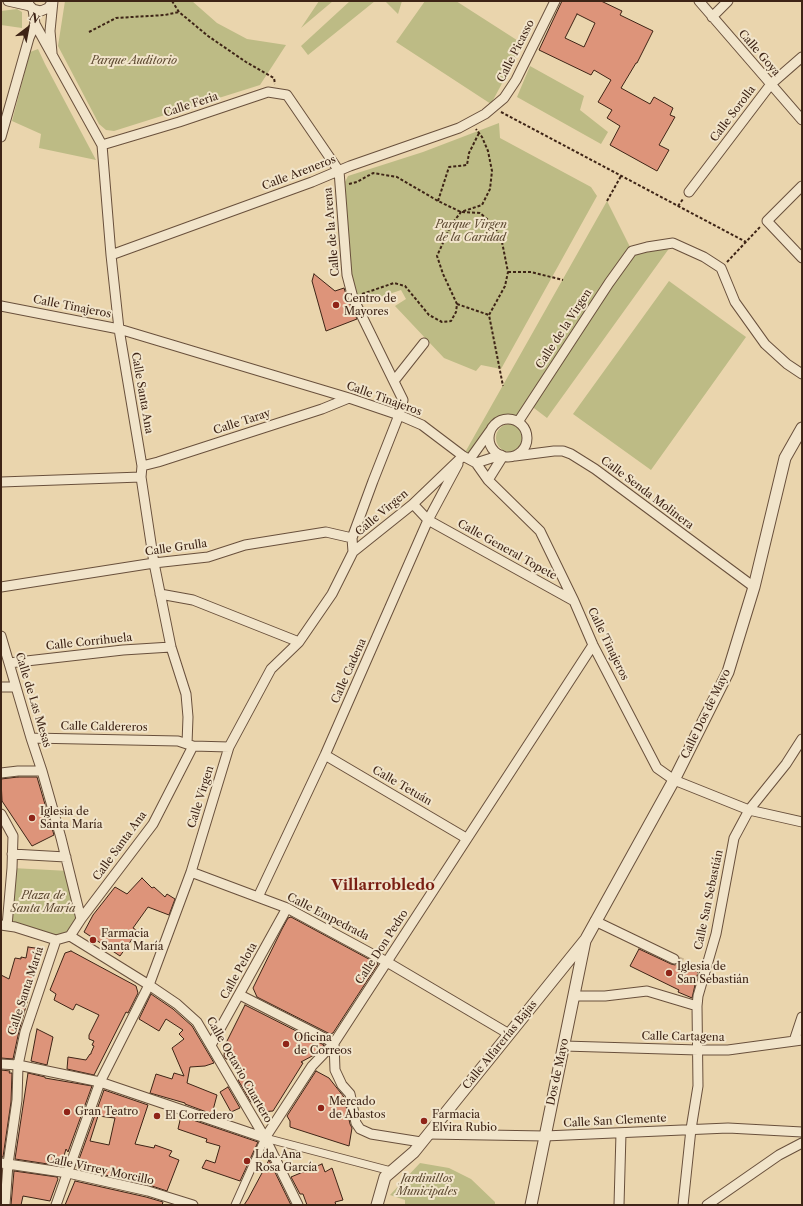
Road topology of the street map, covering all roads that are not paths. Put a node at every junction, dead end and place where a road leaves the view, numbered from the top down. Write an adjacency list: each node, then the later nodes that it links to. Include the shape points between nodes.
1 (8, 1): 6 (street)
2 (53, 1): 6 (street, via 41,11); 9 (street, Calle Santa Ana, via 50,31)
3 (555, 1): 12 (street, Calle Picasso, via 516,80 504,98)
4 (699, 1): 7 (street, Calle Goya)
5 (728, 1): 7 (street)
6 (30, 5): 8 (street, Calle Santa Ana)
7 (712, 17): 11 (street, Calle Goya)
8 (35, 24): 9 (street, Calle Santa Ana); 14 (street)
9 (52, 55): 15 (street, Calle Santa Ana)
10 (802, 57): 11 (street, Calle Sorolla)
11 (771, 84): 13 (street, Calle Goya); 18 (street, Calle Sorolla)
12 (493, 108): 16 (street, Calle Areneros, via 459,128)
13 (802, 120)
14 (1, 137)
15 (102, 145): 16 (street, Calle Feria, via 268,92 287,95); 19 (street, Calle Santa Ana)
16 (339, 171): 19 (street, Calle Areneros); 25 (street, Calle de la Arena, via 347,275 353,298)
17 (802, 186): 20 (street, via 767,221)
18 (689, 192)
19 (111, 255): 22 (street, Calle Santa Ana)
20 (802, 258)
21 (1, 306): 22 (street, Calle Tinajeros)
22 (119, 329): 26 (street, Calle Tinajeros); 34 (street, Calle Santa Ana)
23 (424, 343): 25 (street)
24 (802, 374): 28 (street, Calle de la Virgen, via 765,344 735,302 721,268 673,243 647,247 632,251)
25 (394, 381): 27 (street, Calle de la Arena, via 403,400)
26 (349, 398): 27 (street, Calle Tinajeros); 34 (street, Calle Taray)
27 (399, 415): 33 (street, Calle Tinajeros, via 422,425); 40 (street, Calle de la Arena)
28 (518, 422): 30 (street, via 503,420); 32 (street, via 527,437 524,449)
29 (802, 428): 44 (street, Calle Dos de Mayo, via 784,458)
30 (491, 430): 31 (street, via 490,444); 33 (street)
31 (502, 456): 32 (street); 33 (street); 36 (street)
32 (515, 456): 44 (street, Calle Senda Molinera, via 554,451 571,454 595,468)
33 (470, 459): 36 (street, Calle Tinajeros); 38 (street, Calle Virgen); 39 (street, Calle Cadena)
34 (142, 466): 35 (street, Calle Santa Ana)
35 (141, 477): 37 (street); 42 (street, Calle Santa Ana)
36 (488, 480): 46 (street, Calle Tinajeros, via 540,531)
37 (1, 482)
38 (413, 504): 39 (street, Calle General Topete); 41 (street, Calle Virgen)
39 (428, 520): 46 (street, Calle General Topete); 58 (street, Calle Cadena)
40 (352, 538): 41 (street, Calle de la Arena); 42 (street, Calle Grulla, via 326,532 245,545 208,557)
41 (353, 552): 48 (street, Calle Virgen, via 332,594)
42 (154, 563): 43 (street, Calle Grulla); 45 (street, Calle Santa Ana)
43 (1, 587)
44 (754, 587): 61 (street, Calle Dos de Mayo, via 728,672)
45 (160, 594): 48 (street, via 193,600); 50 (street, Calle Santa Ana)
46 (574, 601): 49 (street, Calle Tinajeros)
47 (1, 636): 51 (street, Calle de Las Mesas)
48 (299, 642): 57 (street, Calle Virgen, via 272,668)
49 (593, 645): 61 (street, Calle Tinajeros, via 657,768); 65 (street, Calle Don Pedro)
50 (171, 647): 51 (street, Calle Corrihuela); 56 (street, Calle Santa Ana, via 186,694)
51 (9, 663): 53 (street, Calle de Las Mesas)
52 (1, 687): 53 (street)
53 (16, 687): 54 (street, Calle de Las Mesas)
54 (30, 738): 56 (street, Calle Caldereros, via 178,741); 59 (street, Calle de Las Mesas)
55 (802, 739): 62 (street, Calle San Sebastián, via 786,764)
56 (190, 745): 57 (street); 71 (street, Calle Santa Ana, via 153,824)
57 (229, 747): 68 (street, Calle Virgen)
58 (325, 755): 65 (street, Calle Tetuán); 69 (street, Calle Cadena)
59 (42, 771): 60 (street); 67 (street)
60 (1, 772)
61 (674, 780): 62 (street, Calle Tinajeros); 72 (street, Calle Dos de Mayo)
62 (749, 810): 64 (street, Calle Tinajeros); 82 (street, Calle San Sebastián, via 734,838 716,934)
63 (1, 814): 66 (street, via 13,836)
64 (802, 822)
65 (466, 838): 78 (street, Calle Don Pedro)
66 (12, 854): 67 (street); 73 (street)
67 (66, 857): 71 (street)
68 (191, 872): 69 (street, Calle Empedrada); 79 (street, Calle Virgen)
69 (258, 897): 70 (street, Calle Empedrada)
70 (287, 908): 78 (street, Calle Empedrada); 80 (street, Calle Pelota)
71 (81, 919): 74 (street)
72 (596, 921): 75 (street, Calle Dos de Mayo); 77 (street)
73 (4, 925): 76 (street)
74 (70, 936): 76 (street, Calle Santa María); 79 (street, Calle Octavio Cuartero)
75 (586, 939): 81 (street, Dos de Mayo); 84 (street, Calle Alfarerías Bajas)
76 (56, 940): 91 (street, Calle Santa María, via 25,1032)
77 (674, 959)
78 (386, 962): 84 (street, Calle Empedrada); 86 (street, Calle Don Pedro)
79 (149, 985): 87 (street, Calle Octavio Cuartero, via 198,1022); 92 (street, Calle Virgen)
80 (240, 995): 86 (street); 87 (street, Calle Pelota)
81 (574, 996): 82 (street, via 647,992); 88 (street, Dos de Mayo)
82 (697, 1006): 89 (street, Calle San Sebastián)
83 (802, 1017): 85 (street)
84 (509, 1034): 98 (street, Calle Alfarerías Bajas)
85 (798, 1040): 89 (street, Calle Cartagena, via 728,1050)
86 (334, 1043): 97 (street, Calle Don Pedro, via 312,1066); 98 (street, Calle San Clemente, via 335,1070 342,1085 350,1094 356,1123 360,1129 371,1134)
87 (211, 1045): 97 (street, Calle Octavio Cuartero)
88 (564, 1046): 89 (street, Calle Cartagena); 96 (street, Dos de Mayo)
89 (698, 1050): 93 (street, Calle San Sebastián, via 698,1086)
90 (1, 1064): 91 (street)
91 (18, 1065): 92 (street); 100 (street, Calle Santa María, via 17,1100)
92 (100, 1082): 97 (street); 102 (street, Calle Virgen)
93 (691, 1129): 94 (street, Calle San Clemente); 95 (street, Calle San Clemente); 111 (street, Calle San Sebastián)
94 (802, 1132)
95 (621, 1133): 96 (street, Calle San Clemente); 110 (street)
96 (545, 1136): 98 (street, Calle San Clemente); 109 (street, Dos de Mayo)
97 (265, 1138): 101 (street); 106 (street); 107 (street, Calle Octavio Cuartero)
98 (425, 1138): 101 (street, Calle Alfarerías Bajas)
99 (802, 1143): 112 (street, via 779,1155)
100 (5, 1164): 102 (street, Calle Virrey Morcillo); 103 (street, Calle Santa María)
101 (392, 1172): 108 (street, Calle Alfarerías Bajas, via 385,1177)
102 (68, 1173): 104 (street, Calle Virgen); 105 (street, Calle Virrey Morcillo, via 148,1191)
103 (5, 1205)
104 (56, 1205)
105 (193, 1205)
106 (235, 1205)
107 (298, 1205)
108 (377, 1205)
109 (531, 1205)
110 (619, 1205)
111 (684, 1205)
112 (707, 1205)

